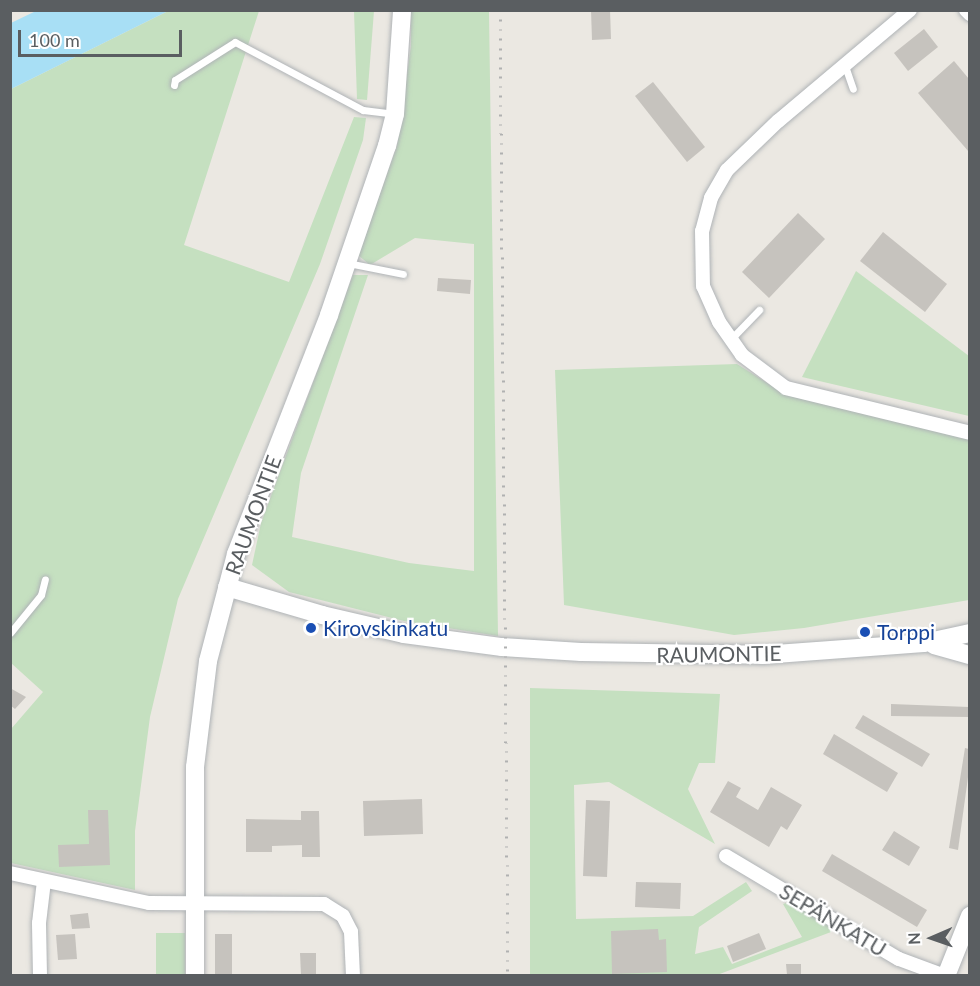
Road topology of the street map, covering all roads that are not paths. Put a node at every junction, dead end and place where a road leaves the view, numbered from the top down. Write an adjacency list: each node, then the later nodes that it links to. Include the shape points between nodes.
1 (402, 10): 8 (street, RAUMONTIE)
2 (910, 10): 5 (street)
3 (966, 10): 4 (street)
4 (969, 14)
5 (845, 66): 7 (lane); 12 (street, via 738,157 711,198 702,231 703,286)
6 (174, 85): 8 (lane, via 175,80 235,42 363,110)
7 (853, 89)
8 (395, 114): 9 (street, RAUMONTIE)
9 (348, 263): 10 (lane); 15 (street, RAUMONTIE)
10 (403, 274)
11 (759, 310): 12 (lane)
12 (730, 339): 13 (street, via 758,369 786,388)
13 (969, 433)
14 (45, 579): 16 (lane, via 41,595)
15 (227, 586): 18 (street, RAUMONTIE, via 322,615 404,634 502,647 667,656 762,655); 23 (street, via 208,661 198,745)
16 (10, 633)
17 (969, 633): 18 (street, RAUMONTIE)
18 (924, 643): 19 (street, RAUMONTIE)
19 (969, 655)
20 (726, 856): 28 (street, SEPÄNKATU, via 899,958)
21 (10, 873): 22 (street)
22 (44, 881): 23 (street, via 125,899); 25 (street, via 39,923)
23 (194, 906): 26 (street); 27 (street, via 324,904 343,916 351,932)
24 (969, 916): 28 (street)
25 (40, 975)
26 (195, 975)
27 (353, 975)
28 (945, 975)

